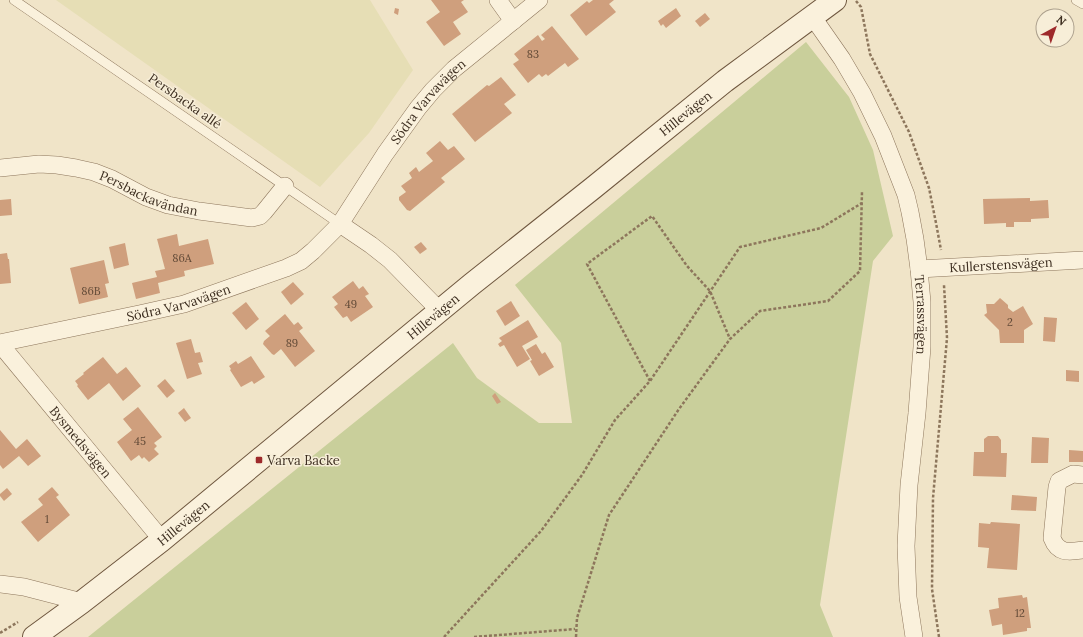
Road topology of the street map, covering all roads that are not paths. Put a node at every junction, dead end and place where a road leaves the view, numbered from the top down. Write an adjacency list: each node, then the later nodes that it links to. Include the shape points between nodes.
1 (14, 0): 10 (lane, Persbacka allé)
2 (498, 0): 8 (street)
3 (539, 0): 8 (street, Södra Varvavägen)
4 (835, 0): 7 (street, Hillevägen)
5 (1076, 0): 6 (lane)
6 (1083, 4)
7 (812, 16): 13 (street, Terrassvägen, via 842,59 884,136 906,195); 14 (street, Hillevägen, via 725,81)
8 (513, 21): 11 (street, Södra Varvavägen, via 454,69 433,90 385,154)
9 (0, 168): 10 (street, Persbackavändan, via 39,164 76,168 112,179 146,197 168,205 252,218 260,216)
10 (285, 186): 11 (lane, Persbacka allé)
11 (340, 224): 14 (street, via 390,260); 15 (street, Södra Varvavägen, via 301,261 184,304)
12 (1083, 260): 13 (street, Kullerstensvägen)
13 (919, 269): 22 (street, Terrassvägen, via 922,347 906,546 908,597)
14 (440, 311): 17 (street, Hillevägen)
15 (0, 344): 17 (street, Bysmedsvägen)
16 (1083, 475): 18 (street, via 1073,474 1059,481 1052,538 1060,549 1066,552)
17 (162, 540): 20 (street, Hillevägen)
18 (1083, 550)
19 (0, 584): 20 (street, via 24,587)
20 (82, 602): 21 (street, Hillevägen)
21 (34, 637)
22 (914, 637)

